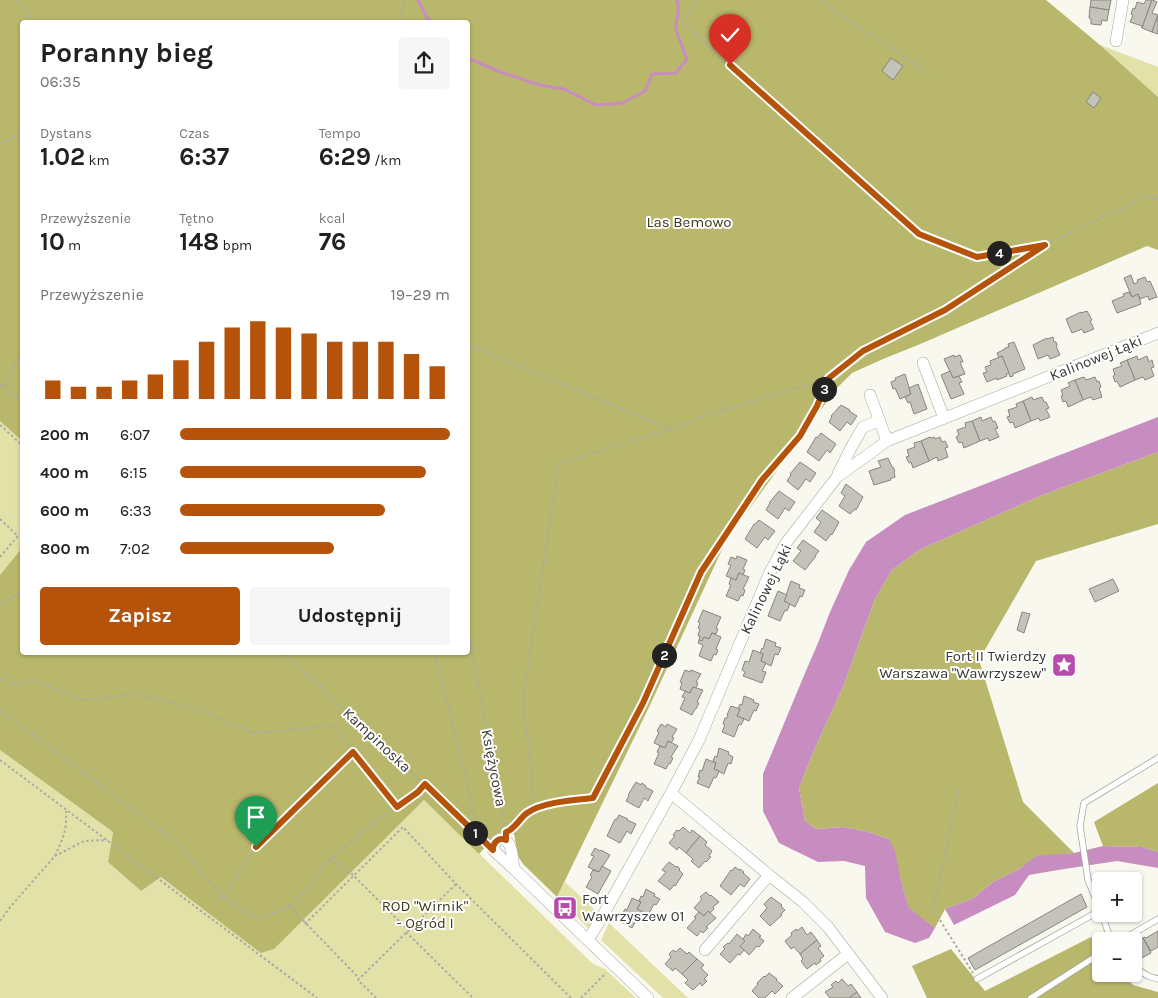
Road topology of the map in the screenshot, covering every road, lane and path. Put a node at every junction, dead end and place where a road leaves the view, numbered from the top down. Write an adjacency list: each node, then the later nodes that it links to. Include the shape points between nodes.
1 (18, 0): 6 (path)
2 (404, 0): 7 (path)
3 (696, 0): 13 (path, via 683,23 919,234 977,257)
4 (820, 0): 9 (path)
5 (1123, 0): 8 (street)
6 (33, 20)
7 (400, 20)
8 (1116, 41)
9 (928, 74)
10 (20, 135): 11 (path)
11 (0, 143)
12 (1158, 198): 13 (path, via 1145,197)
13 (1045, 245): 18 (path, via 945,310 863,351)
14 (1158, 333): 22 (street, Kalinowej Łąki)
15 (470, 345): 25 (path)
16 (20, 354): 19 (path)
17 (923, 363): 22 (street)
18 (829, 378): 25 (path); 46 (path, via 800,436 762,480 701,572 643,703 593,798 565,800)
19 (1, 385): 21 (path)
20 (870, 395): 23 (street)
21 (20, 400)
22 (944, 418): 26 (street, Kalinowej Łąki)
23 (879, 421): 26 (street); 28 (street, via 863,427)
24 (0, 425): 27 (path)
25 (670, 429): 46 (path, via 559,463 523,699 534,799)
26 (887, 441): 28 (street, Kalinowej Łąki)
27 (20, 443)
28 (837, 477): 43 (street, Kalinowej Łąki, via 786,543 770,572 699,740)
29 (0, 519): 30 (path, via 18,536)
30 (0, 557)
31 (20, 592): 32 (path)
32 (0, 605)
33 (470, 642): 47 (path, Księżycowa)
34 (286, 655): 41 (path, Kampinoska)
35 (435, 655): 48 (path)
36 (0, 679): 38 (path, via 23,685 33,681 84,700 137,694 199,710 254,733 332,726)
37 (0, 710): 58 (path, via 178,844)
38 (354, 751): 44 (path); 58 (path, via 256,847)
39 (1158, 758): 57 (lane, via 1084,803 1080,826)
40 (0, 760): 45 (path)
41 (425, 784): 44 (path); 48 (path, Kampinoska)
42 (959, 790): 73 (path, via 933,909)
43 (671, 794): 55 (street); 66 (street, Kalinowej Łąki)
44 (397, 807): 52 (path)
45 (66, 810): 49 (path); 51 (path, via 64,837)
46 (527, 813): 47 (path)
47 (506, 836): 50 (street, via 494,843); 53 (street)
48 (479, 837): 50 (path, Kampinoska)
49 (107, 840): 51 (path, via 84,841); 75 (path)
50 (493, 850): 53 (street)
51 (54, 856): 62 (path)
52 (331, 859): 54 (path); 59 (path)
53 (514, 869): 66 (street)
54 (353, 875): 56 (path, via 403,827); 63 (path); 64 (path)
55 (769, 875): 67 (street); 68 (street, via 828,927)
56 (456, 884): 64 (path); 78 (path)
57 (1092, 890)
58 (223, 897): 59 (path, via 259,917)
59 (289, 906): 63 (path)
60 (1092, 917): 73 (lane)
61 (1158, 919): 65 (lane)
62 (0, 920)
63 (305, 924): 72 (path)
64 (407, 931): 72 (path); 77 (path)
65 (1136, 932)
66 (588, 940): 80 (street)
67 (705, 950)
68 (848, 954): 81 (street); 82 (street)
69 (1092, 959): 83 (lane)
70 (608, 971): 79 (path)
71 (1142, 972): 74 (lane)
72 (360, 978): 76 (path, via 358,980)
73 (977, 979)
74 (1158, 979)
75 (317, 998)
76 (376, 998)
77 (473, 998)
78 (571, 998)
79 (581, 998)
80 (648, 998)
81 (792, 998)
82 (882, 998)
83 (1031, 998)

